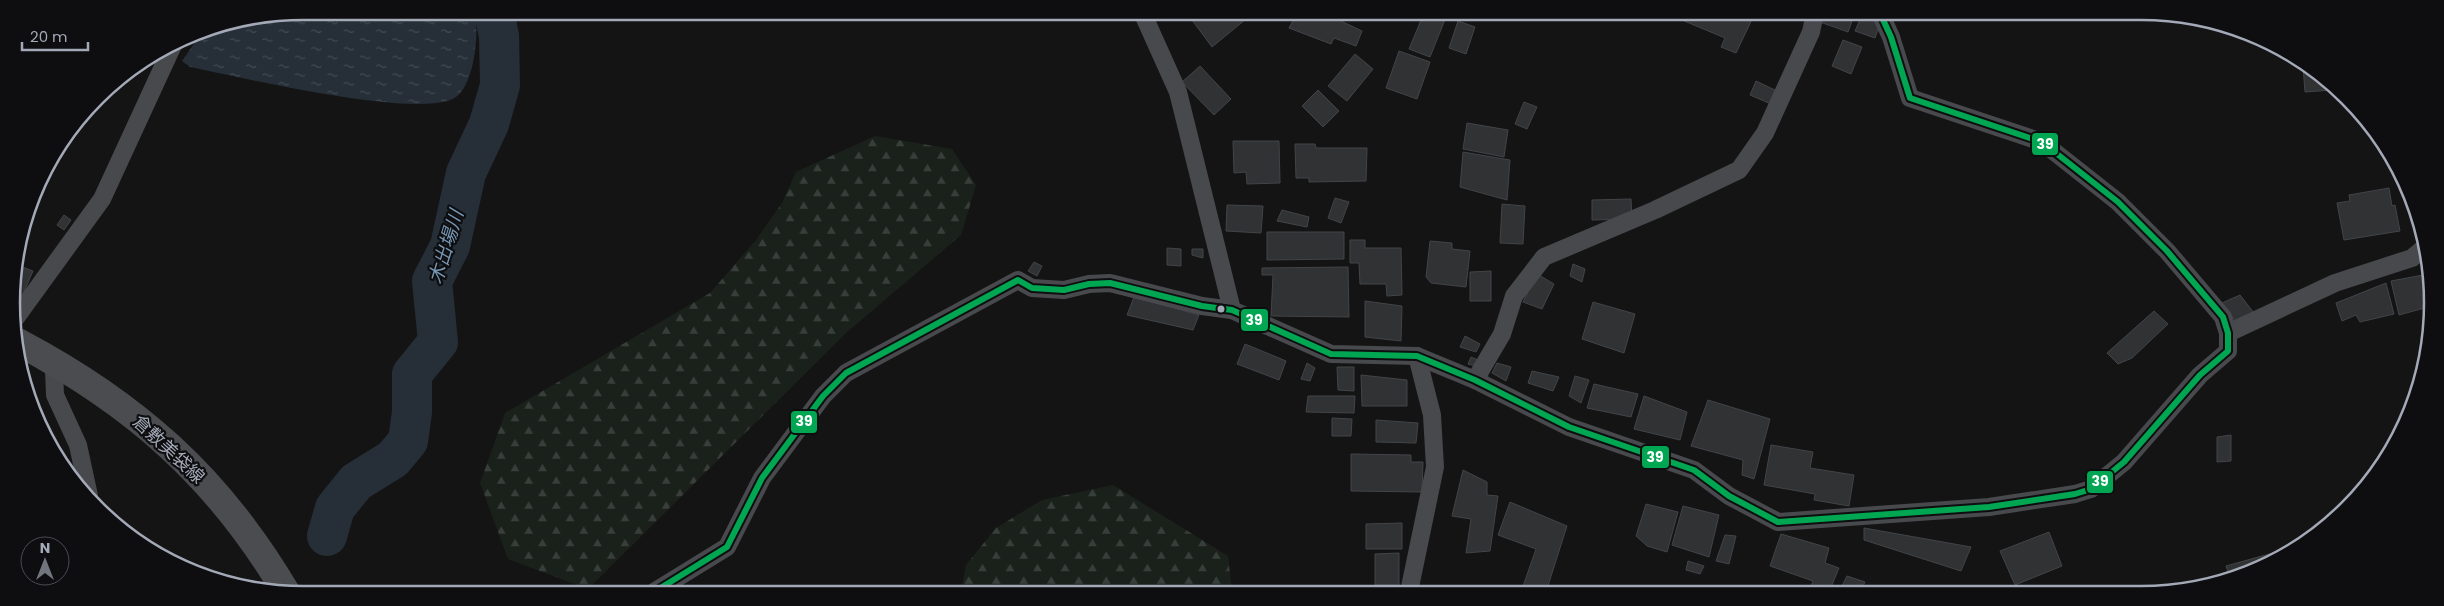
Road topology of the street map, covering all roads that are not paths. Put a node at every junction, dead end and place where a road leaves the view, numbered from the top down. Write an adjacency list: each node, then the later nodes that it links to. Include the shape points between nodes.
1 (1146, 20): 6 (street, via 1178,92)
2 (1814, 20): 12 (street, via 1766,133 1739,170 1544,257 1514,296 1502,334)
3 (1883, 20): 8 (street, via 1910,98 2042,142 2118,202 2166,251 2223,317)
4 (169, 54): 7 (street, via 102,199)
5 (2420, 252): 8 (street, via 2412,258 2335,283)
6 (1232, 310): 10 (street, via 1331,354); 15 (street, via 1202,306 1110,283 1064,290 1032,288 1018,280 846,373 823,396 762,478 727,547)
7 (20, 312)
8 (2228, 333): 12 (street, via 2228,351 2200,375 2124,462 2091,489 1989,507 1778,522 1729,496 1694,470 1568,426)
9 (23, 345): 11 (main road, 倉敷美袋線)
10 (1417, 356): 12 (street); 16 (street, via 1432,415 1435,467)
11 (63, 366): 13 (street, via 54,370 55,396 78,445); 14 (main road, 倉敷美袋線, via 151,428 197,473 236,517)
12 (1475, 380)
13 (87, 486)
14 (282, 585)
15 (664, 586)
16 (1410, 586)

